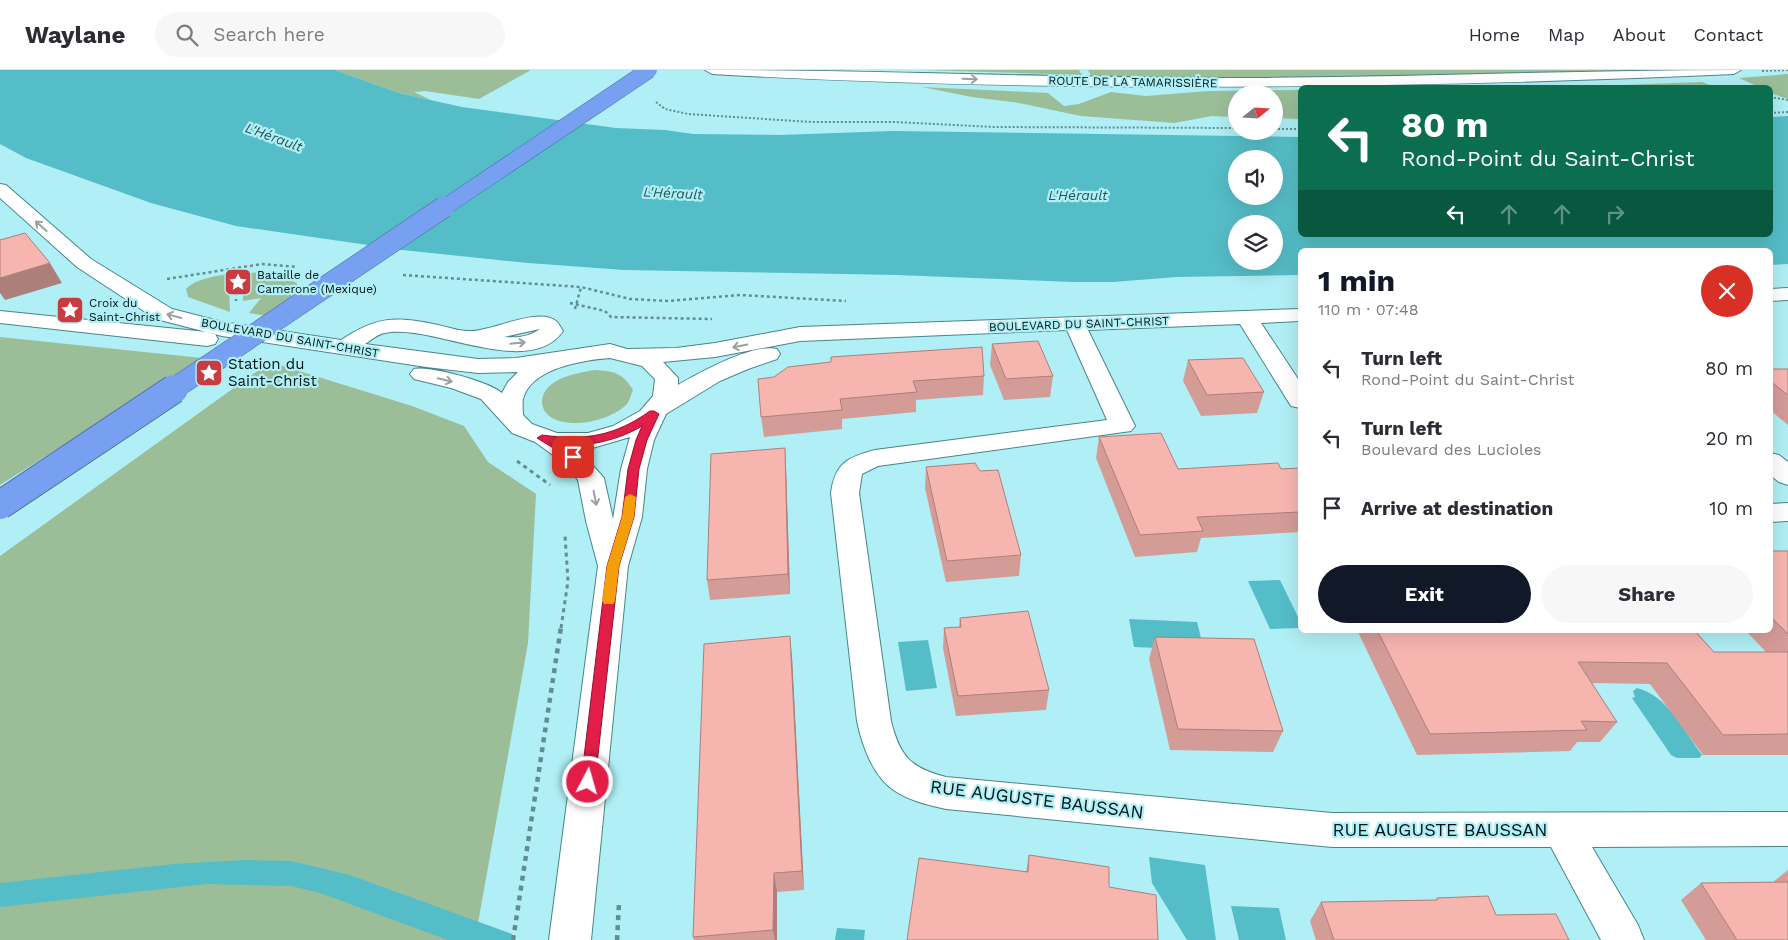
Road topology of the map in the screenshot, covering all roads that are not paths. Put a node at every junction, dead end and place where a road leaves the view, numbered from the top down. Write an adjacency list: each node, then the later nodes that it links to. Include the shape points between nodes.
1 (649, 70): 26 (highway, bridge)
2 (712, 70): 7 (street, ROUTE DE LA TAMARISSIÈRE, one-way to 7)
3 (1094, 70): 7 (street)
4 (1538, 70): 6 (street)
5 (1734, 70): 6 (street, ROUTE DE LA TAMARISSIÈRE)
6 (1551, 78): 7 (street, ROUTE DE LA TAMARISSIÈRE)
7 (1102, 83)
8 (0, 189): 17 (street, BOULEVARD DU SAINT-CHRIST, one-way to 8, via 222,329 164,314 84,264)
9 (1788, 294): 10 (street)
10 (1773, 295)
11 (1298, 315): 13 (street, BOULEVARD DU SAINT-CHRIST)
12 (0, 317): 22 (street, BOULEVARD DU SAINT-CHRIST, one-way to 22, via 208,339 414,372 489,394)
13 (1246, 318): 14 (street, BOULEVARD DU SAINT-CHRIST); 20 (street)
14 (1076, 325): 15 (street, BOULEVARD DU SAINT-CHRIST); 30 (street, RUE AUGUSTE BAUSSAN, via 1122,426 875,458 856,464 846,477 845,493 874,721 884,750 903,777 946,793 1332,830)
15 (858, 332): 18 (street, BOULEVARD DU SAINT-CHRIST, one-way to 18, via 800,334 676,355); 21 (street, BOULEVARD DU SAINT-CHRIST, via 763,356 724,370 687,389)
16 (470, 338): 17 (street, via 406,324 370,330)
17 (344, 348): 19 (street, BOULEVARD DU SAINT-CHRIST, one-way to 17, via 516,365 478,366)
18 (633, 354): 19 (street, via 610,351); 21 (street, via 662,369 668,381 667,394)
19 (562, 358): 22 (street, via 538,369 521,383 511,398)
20 (1298, 398)
21 (656, 411): 23 (street, via 637,426 589,441 565,442); 29 (street, via 641,440 628,517)
22 (510, 414): 23 (street, via 522,428)
23 (542, 438): 29 (street, one-way to 29, via 573,457 592,478)
24 (1773, 463): 25 (street)
25 (1788, 476)
26 (0, 505)
27 (1788, 512): 28 (street)
28 (1773, 513)
29 (613, 566): 32 (street)
30 (1561, 829): 31 (street, RUE AUGUSTE BAUSSAN); 33 (street)
31 (1788, 829)
32 (570, 940)
33 (1623, 940)

